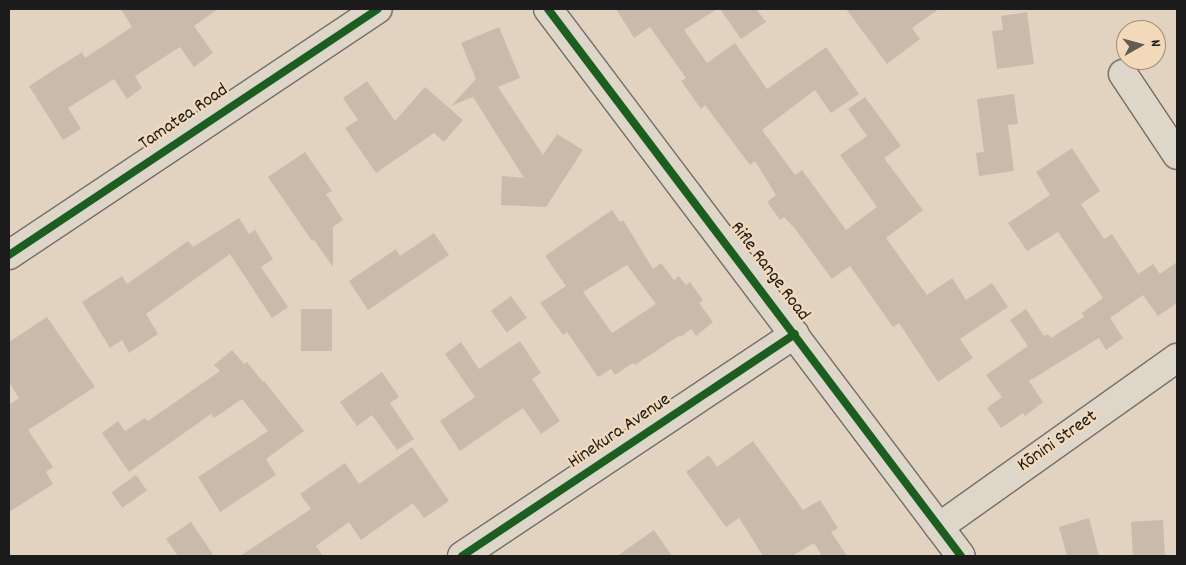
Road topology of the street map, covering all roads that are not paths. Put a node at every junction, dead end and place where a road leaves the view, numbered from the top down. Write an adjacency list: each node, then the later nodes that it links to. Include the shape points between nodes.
1 (378, 9): 5 (street, Tamatea Road)
2 (548, 9): 6 (street, Rifle Range Road)
3 (1123, 74): 4 (street)
4 (1177, 155)
5 (9, 255)
6 (795, 334): 8 (street, Rifle Range Road); 9 (street, Hinekura Avenue)
7 (1177, 358): 8 (street, Kōnini Street)
8 (939, 526): 10 (street, Rifle Range Road)
9 (462, 556)
10 (961, 556)

